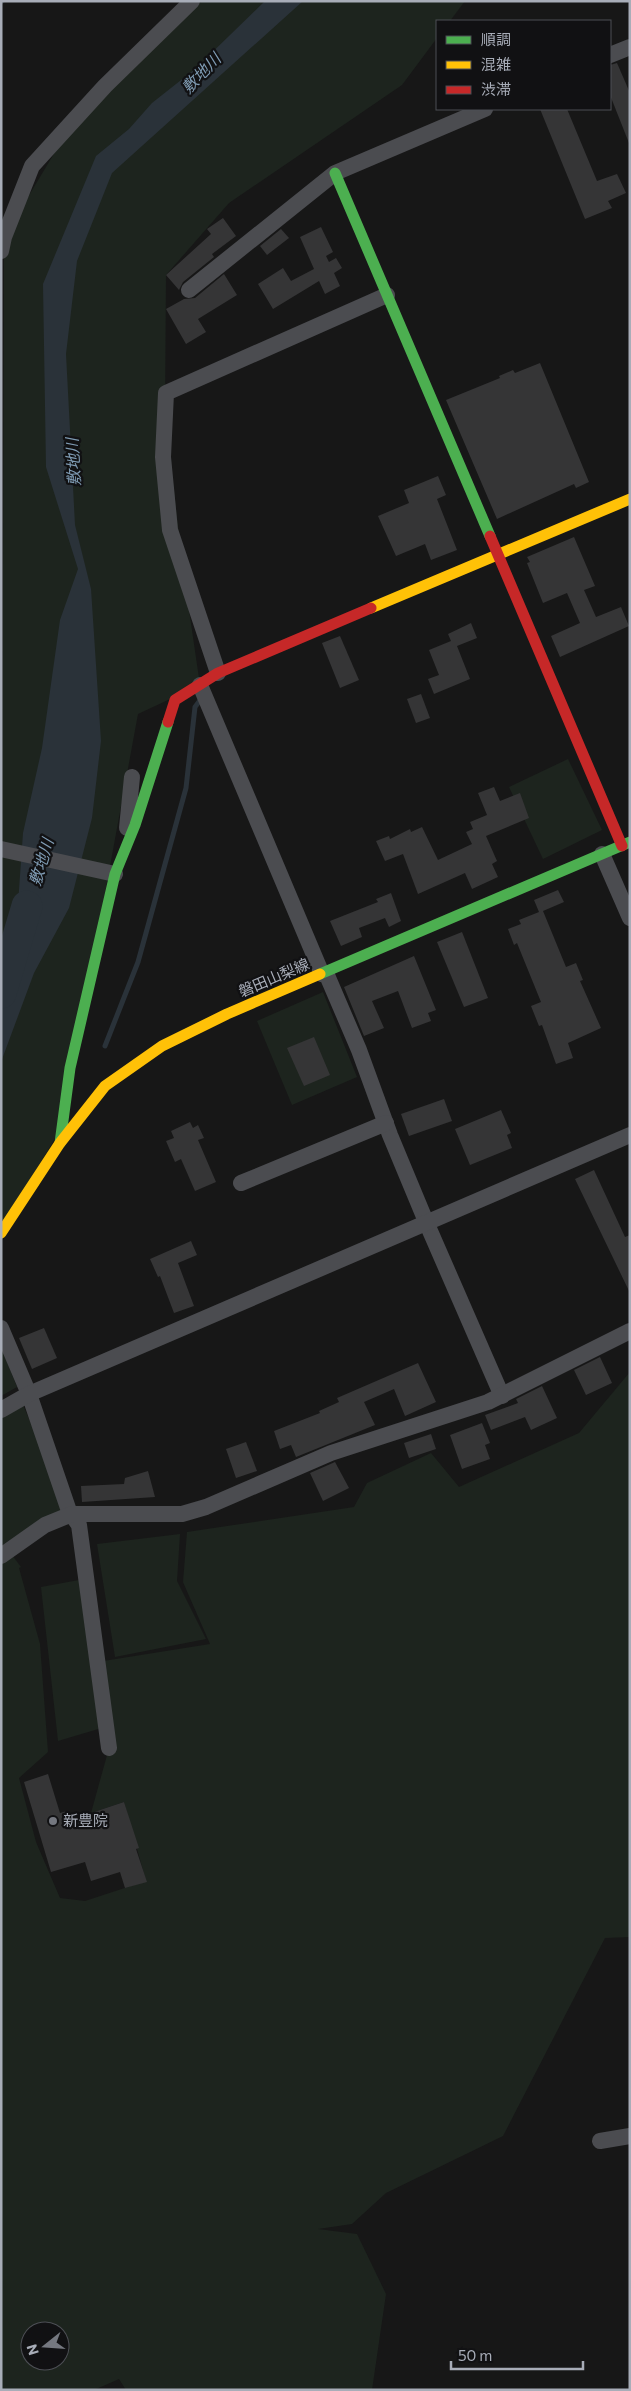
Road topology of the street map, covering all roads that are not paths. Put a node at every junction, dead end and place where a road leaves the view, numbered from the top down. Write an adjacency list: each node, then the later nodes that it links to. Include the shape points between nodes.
1 (192, 1): 6 (street, via 105,86 32,166)
2 (630, 47): 3 (street)
3 (611, 55)
4 (483, 110): 5 (street)
5 (335, 173): 7 (street); 8 (street)
6 (1, 251)
7 (189, 290)
8 (387, 296): 10 (street); 11 (street, via 166,393 163,457 170,530)
9 (630, 499): 10 (street)
10 (498, 555): 11 (street); 14 (street)
11 (218, 673): 12 (street)
12 (200, 685): 17 (street, via 175,700); 20 (street)
13 (132, 777): 17 (street)
14 (626, 844): 16 (street, 磐田山梨線)
15 (1, 849): 18 (street)
16 (602, 854): 19 (street); 20 (street, 磐田山梨線)
17 (124, 855): 18 (street)
18 (110, 873): 23 (street, via 70,1068)
19 (630, 918)
20 (324, 974): 21 (street, via 359,1050); 23 (street, 磐田山梨線, via 227,1014 162,1046 105,1086)
21 (386, 1123): 24 (street); 25 (street)
22 (630, 1135): 25 (street)
23 (60, 1143): 26 (street, 磐田山梨線)
24 (241, 1183)
25 (427, 1224): 29 (street); 30 (street)
26 (1, 1233)
27 (1, 1328): 29 (street)
28 (630, 1331): 30 (street)
29 (29, 1394): 31 (street); 32 (street)
30 (502, 1396): 32 (street, via 331,1452 206,1507 182,1514)
31 (1, 1410)
32 (72, 1514): 33 (street, via 45,1525); 34 (street, via 79,1525)
33 (1, 1556)
34 (109, 1748)
35 (630, 2136): 36 (street)
36 (600, 2141)

